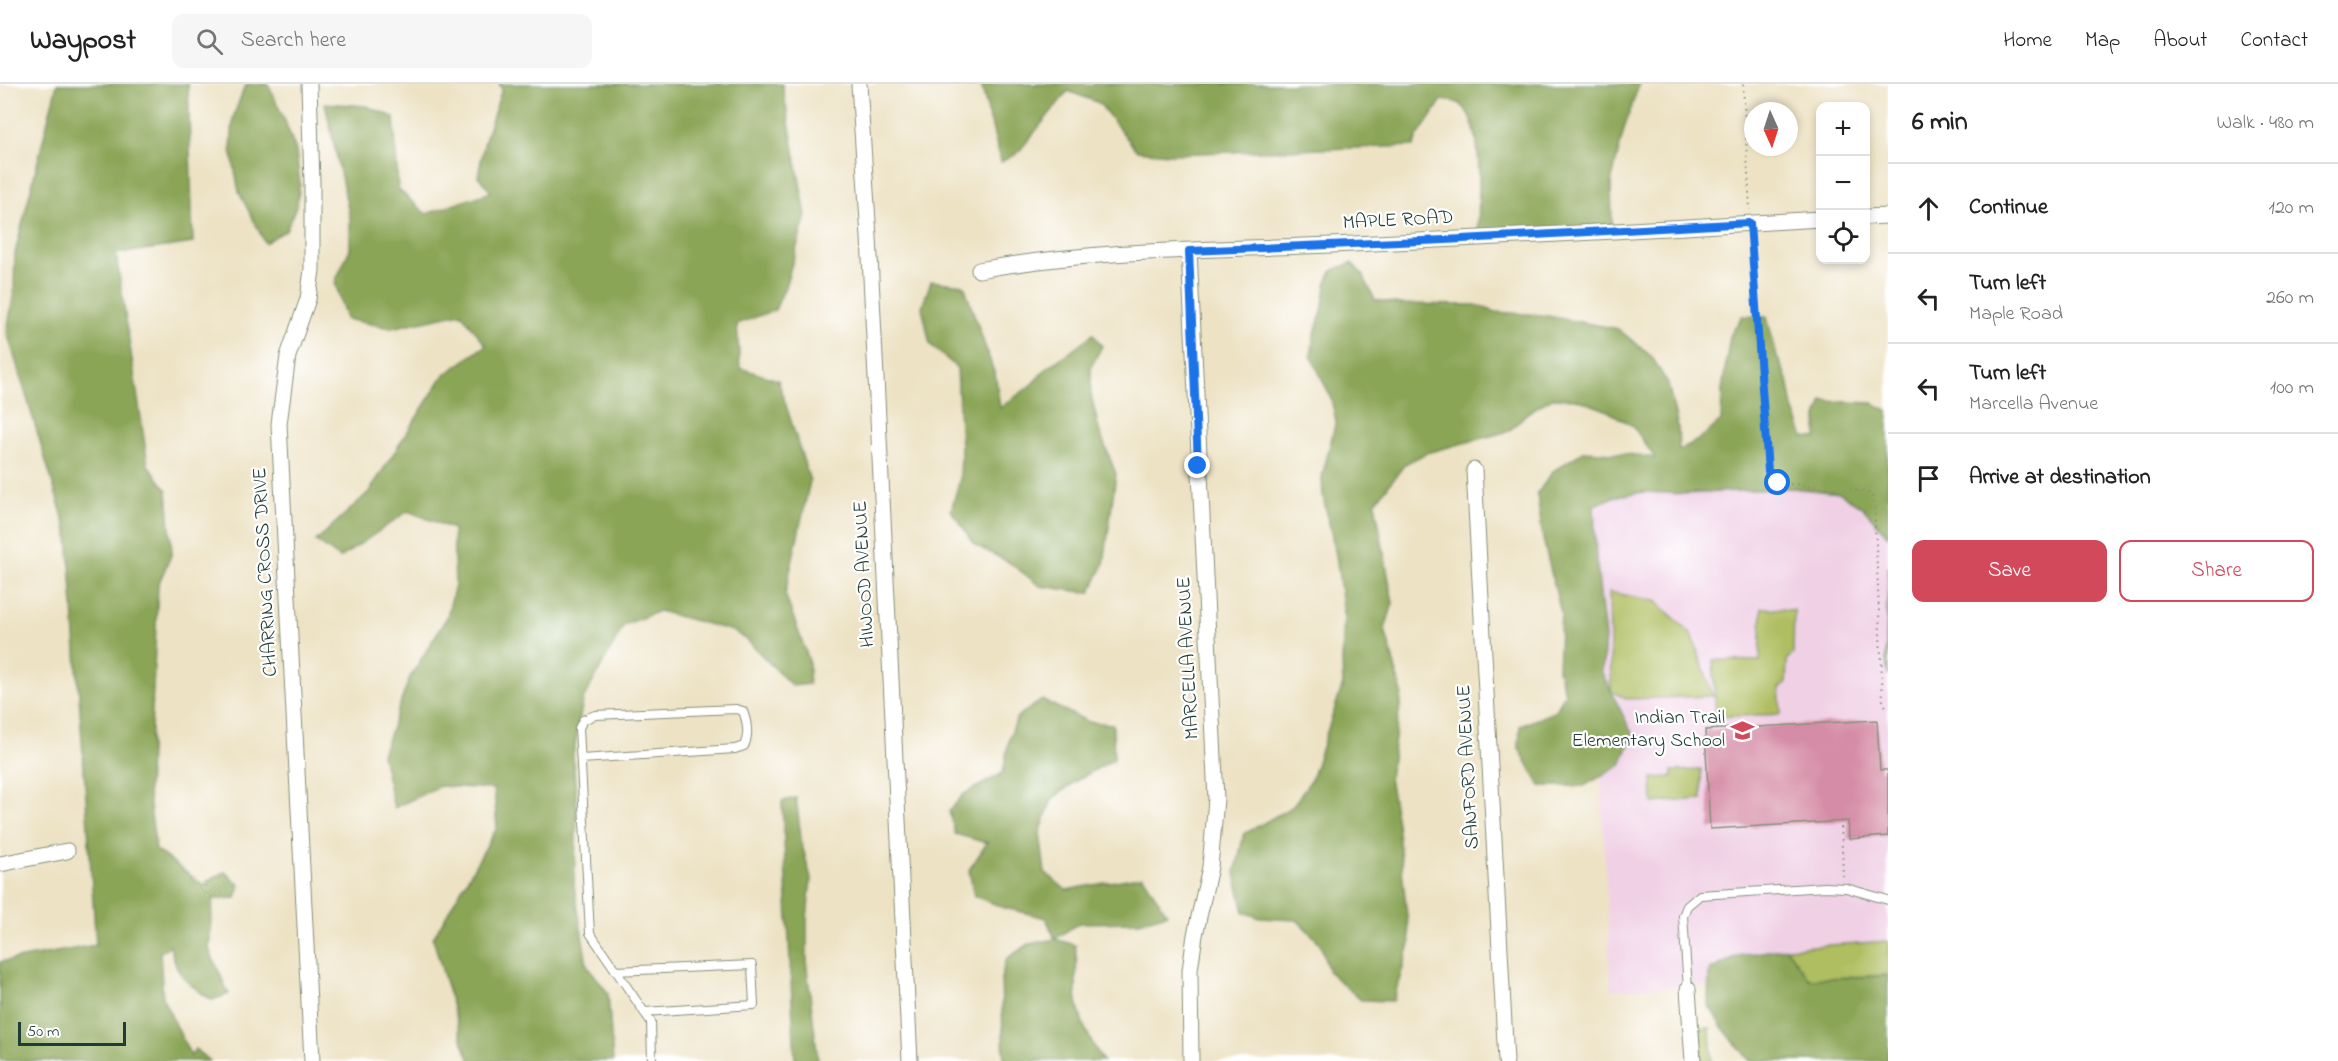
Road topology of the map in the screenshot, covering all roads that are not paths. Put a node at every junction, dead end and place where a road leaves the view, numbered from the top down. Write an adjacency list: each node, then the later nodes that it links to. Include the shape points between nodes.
1 (309, 84): 16 (street, CHARRING CROSS DRIVE, via 312,270 308,299 288,356 279,424)
2 (859, 84): 18 (street, HIWOOD AVENUE)
3 (1888, 216): 4 (street)
4 (1870, 217)
5 (1816, 219): 6 (street, MAPLE ROAD)
6 (1189, 251): 7 (street, MAPLE ROAD, via 1022,262); 19 (street, MARCELLA AVENUE, via 1216,799 1210,867 1190,970)
7 (979, 270)
8 (1474, 470): 20 (street, SANFORD AVENUE)
9 (581, 759): 9 (lane, via 579,728 583,720 595,715 736,709 743,711 746,719 747,740 735,749); 13 (lane, via 590,933)
10 (67, 851): 11 (street)
11 (0, 864)
12 (1888, 900): 14 (lane, via 1846,888 1826,887 1700,895 1687,906 1683,916)
13 (616, 971): 15 (lane); 15 (lane, via 752,965 754,1005)
14 (1688, 989): 21 (street)
15 (644, 1012): 17 (lane, via 651,1022)
16 (312, 1061)
17 (652, 1061)
18 (910, 1061)
19 (1191, 1061)
20 (1506, 1061)
21 (1692, 1061)

